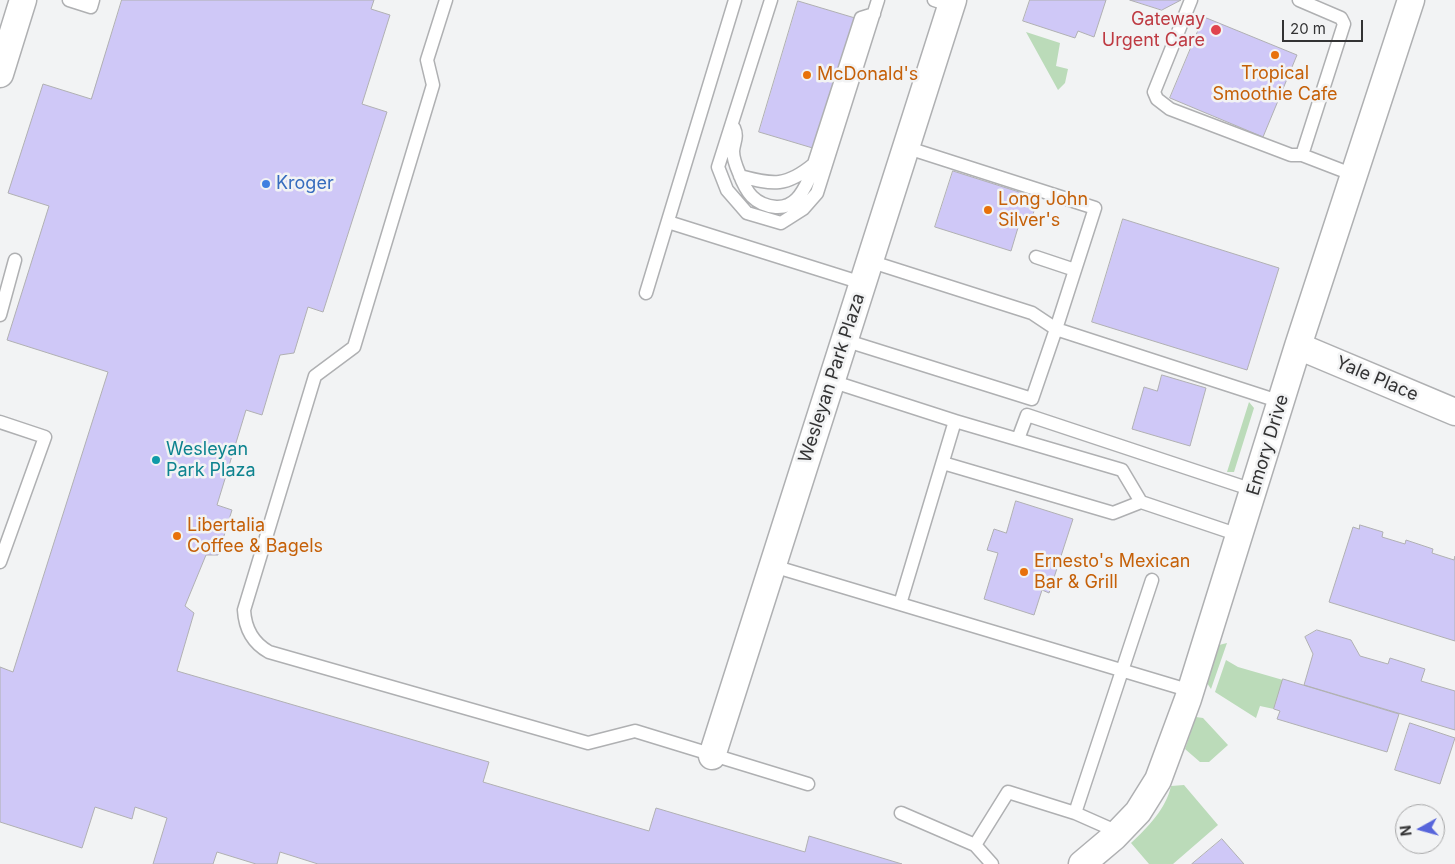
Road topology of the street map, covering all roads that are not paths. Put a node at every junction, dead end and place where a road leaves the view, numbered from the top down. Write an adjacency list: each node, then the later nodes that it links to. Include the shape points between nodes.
1 (23, 0): 13 (street)
2 (69, 0): 3 (lane, via 91,7)
3 (93, 0)
4 (445, 0): 48 (lane, via 427,60 433,85 354,346 315,376 244,610 245,621 259,646 278,654 588,743 635,731)
5 (735, 0): 20 (lane)
6 (771, 0): 14 (lane)
7 (878, 0): 12 (lane)
8 (1191, 0): 16 (lane, via 1154,92 1156,99 1170,110 1291,155)
9 (1299, 0): 16 (lane, via 1341,18 1344,24)
10 (1411, 0): 18 (street, Emory Drive)
11 (946, 2): 15 (street, Wesleyan Park Plaza)
12 (874, 14): 14 (lane, via 817,193 803,209 782,223 747,213 727,190 718,168); 17 (lane, via 860,18)
13 (0, 74)
14 (732, 124): 19 (lane, via 737,135 733,152)
15 (905, 147): 23 (lane, via 1095,208); 24 (street, Wesleyan Park Plaza)
16 (1302, 154): 18 (lane)
17 (814, 164): 19 (lane, via 791,181 775,183); 19 (lane, via 802,194 793,203 781,207 754,200 744,190)
18 (1354, 175): 29 (street, Emory Drive)
19 (740, 176)
20 (668, 222): 24 (lane); 25 (lane)
21 (1036, 257): 23 (lane)
22 (15, 260): 26 (lane)
23 (1075, 270): 27 (lane)
24 (866, 272): 27 (lane, via 1032,313); 28 (street, Wesleyan Park Plaza)
25 (646, 293)
26 (0, 315)
27 (1056, 329): 31 (lane); 32 (lane)
28 (844, 340): 30 (street, Wesleyan Park Plaza); 31 (lane)
29 (1298, 346): 32 (street, Emory Drive); 33 (street, Yale Place)
30 (831, 381): 35 (lane); 43 (street, Wesleyan Park Plaza)
31 (1032, 399): 34 (lane)
32 (1281, 402): 39 (street, Emory Drive)
33 (1455, 412)
34 (1027, 415): 37 (lane); 39 (lane)
35 (955, 421): 37 (lane); 38 (lane)
36 (0, 422): 42 (lane, via 44,437)
37 (1018, 439): 40 (lane, via 1122,470)
38 (943, 463): 40 (lane, via 1113,513); 45 (lane)
39 (1253, 490): 41 (street, Emory Drive)
40 (1142, 502): 41 (lane)
41 (1239, 536): 47 (street, Emory Drive)
42 (0, 562)
43 (773, 566): 45 (lane); 48 (street, Wesleyan Park Plaza)
44 (1152, 580): 46 (lane)
45 (900, 604): 46 (lane)
46 (1124, 671): 47 (lane); 51 (lane)
47 (1191, 691): 52 (street, Emory Drive, via 1158,780 1138,812)
48 (712, 756): 49 (lane)
49 (808, 784)
50 (901, 813): 53 (lane)
51 (1075, 813): 52 (lane); 53 (lane, via 1008,792)
52 (1118, 832): 55 (street, Emory Drive)
53 (975, 844): 54 (lane)
54 (992, 864)
55 (1082, 864)

